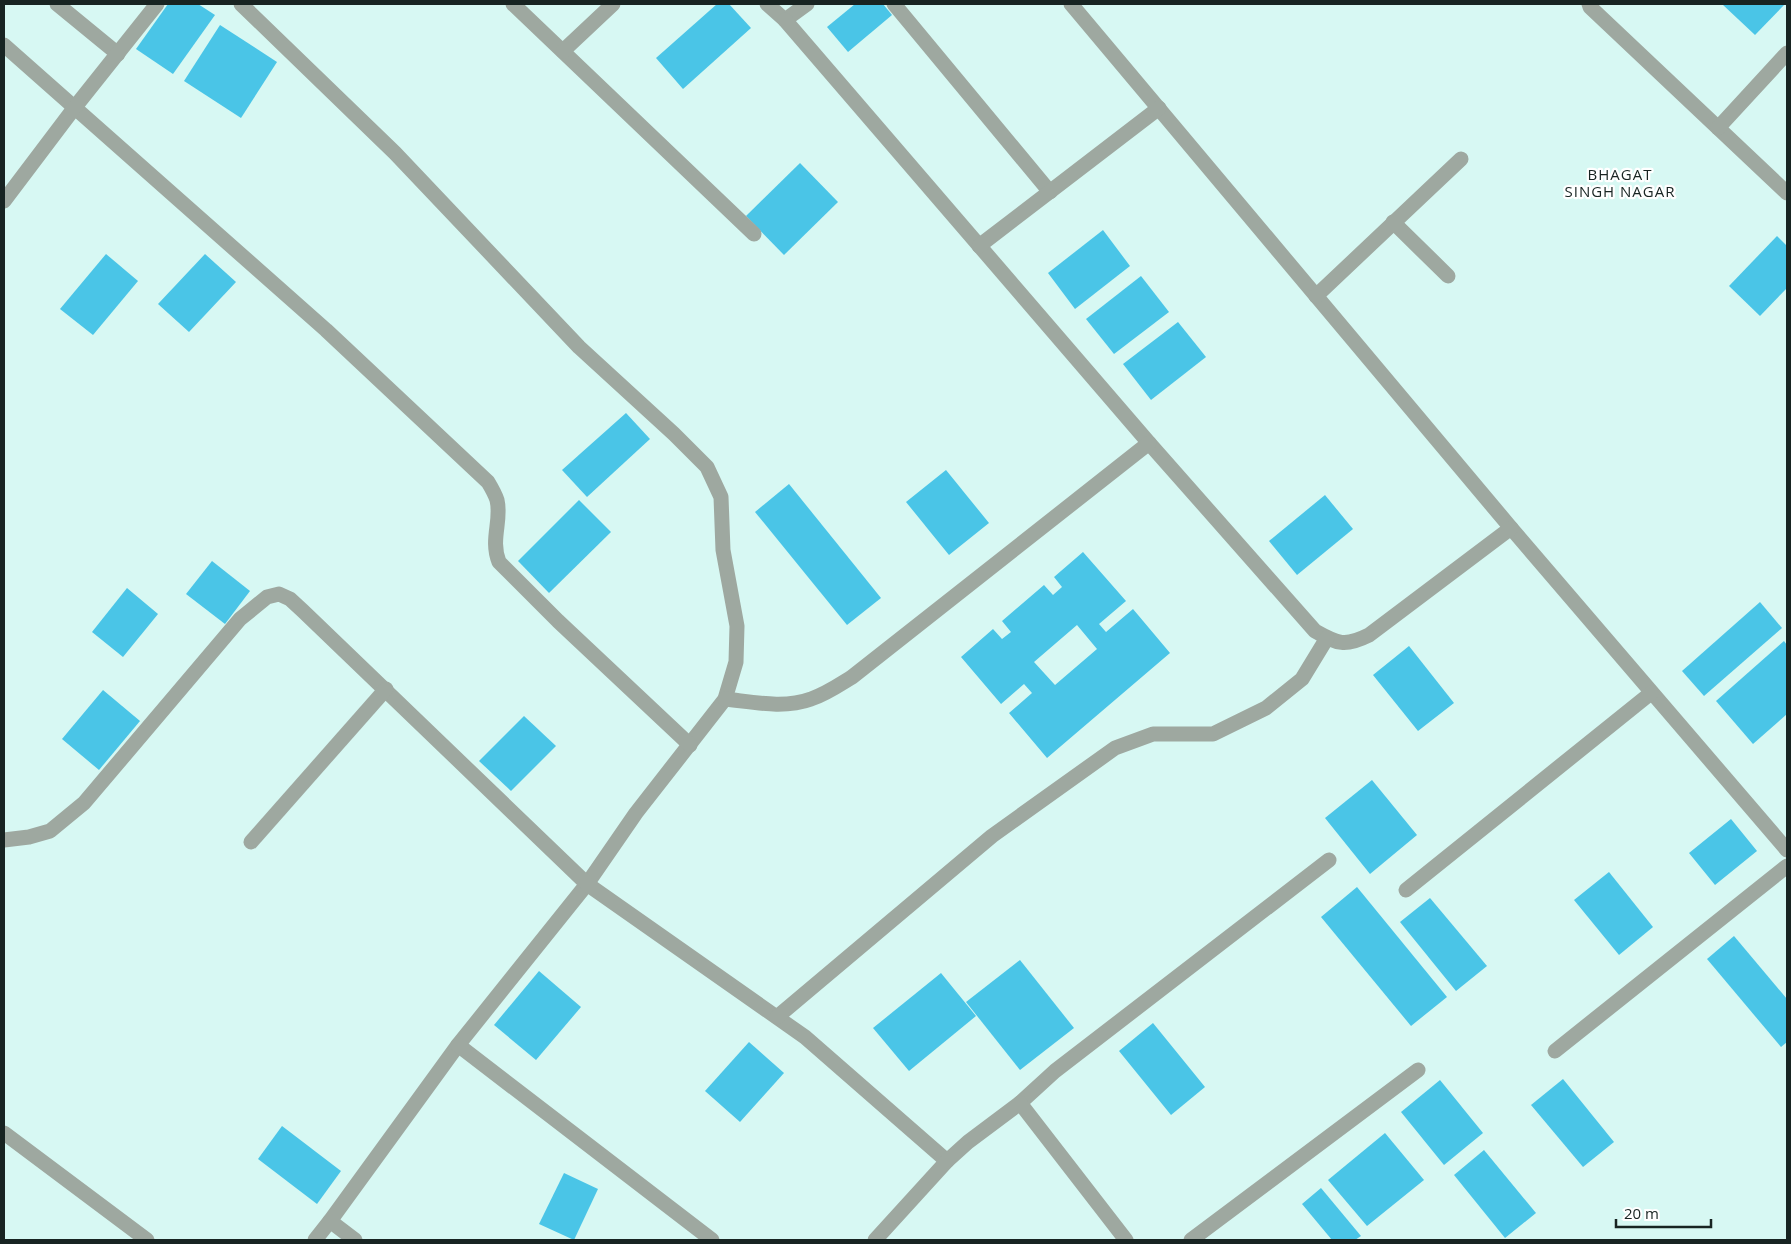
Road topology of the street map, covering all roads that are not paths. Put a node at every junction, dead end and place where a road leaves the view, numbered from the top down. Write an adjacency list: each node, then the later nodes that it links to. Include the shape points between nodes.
1 (57, 4): 14 (street)
2 (158, 4): 14 (street)
3 (241, 4): 33 (street, via 394,153 579,347 707,467 721,497 723,550 737,626 736,662)
4 (513, 4): 13 (street)
5 (613, 4): 13 (street)
6 (767, 4): 11 (street)
7 (807, 4): 11 (street)
8 (894, 4): 20 (street)
9 (1071, 4): 17 (street)
10 (1589, 4): 18 (street)
11 (786, 20): 25 (street)
12 (4, 45): 16 (street)
13 (563, 51): 24 (street)
14 (118, 54): 16 (street)
15 (1787, 54): 18 (street)
16 (75, 107): 22 (street); 34 (street, via 326,330 488,482 497,500 495,542 500,562)
17 (1159, 108): 20 (street); 27 (street)
18 (1718, 128): 21 (street)
19 (1461, 159): 23 (street)
20 (1050, 192): 25 (street)
21 (1787, 193)
22 (4, 201)
23 (1393, 222): 26 (street); 27 (street)
24 (754, 234)
25 (979, 246): 28 (street)
26 (1448, 276)
27 (1316, 296): 29 (street)
28 (1149, 443): 30 (street, via 1315,631); 33 (street, via 852,677 809,700 765,704)
29 (1511, 528): 30 (street, via 1369,635 1355,642 1339,643); 32 (street)
30 (1327, 638): 42 (street, via 1302,679 1266,708 1213,734 1153,734 1115,748 992,836)
31 (386, 689): 35 (street, via 290,599 279,594 267,597 240,619 84,802 50,831); 36 (street); 40 (street)
32 (1651, 692): 37 (street); 41 (street)
33 (725, 699): 34 (street)
34 (690, 745): 40 (street, via 636,813)
35 (4, 840)
36 (251, 842)
37 (1787, 850)
38 (1330, 860): 46 (street, via 1055,1071)
39 (1787, 866): 44 (street)
40 (587, 884): 42 (street); 43 (street)
41 (1406, 890)
42 (776, 1017): 48 (street, via 805,1037)
43 (458, 1045): 49 (street); 53 (street)
44 (1555, 1051)
45 (1418, 1070): 56 (street)
46 (1020, 1103): 48 (street); 55 (street)
47 (4, 1133): 50 (street)
48 (947, 1162): 54 (street)
49 (330, 1221): 51 (street); 52 (street)
50 (147, 1240)
51 (315, 1240)
52 (355, 1240)
53 (712, 1240)
54 (875, 1240)
55 (1126, 1240)
56 (1191, 1240)

